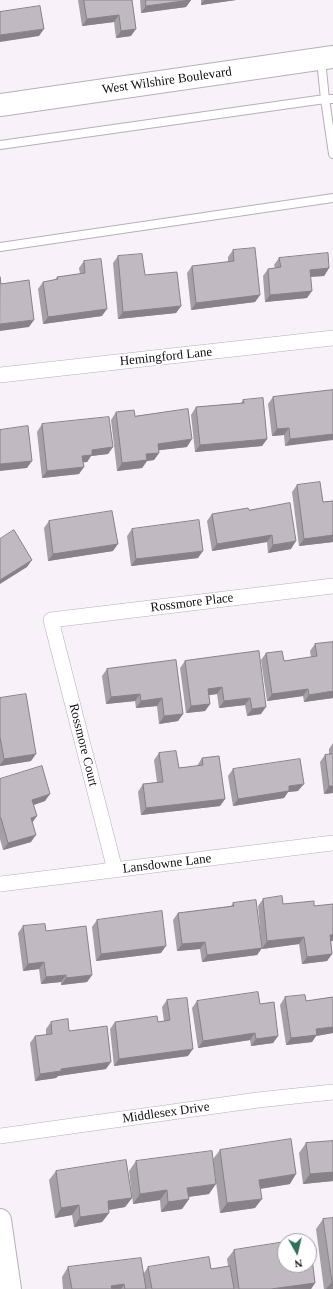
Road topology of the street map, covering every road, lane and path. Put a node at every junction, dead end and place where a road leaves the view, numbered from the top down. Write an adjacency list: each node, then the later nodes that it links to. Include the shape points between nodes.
1 (327, 58): 2 (lane); 3 (street, West Wilshire Boulevard)
2 (329, 99): 4 (lane); 5 (lane)
3 (0, 105)
4 (0, 145)
5 (333, 154)
6 (333, 198): 7 (lane)
7 (0, 247)
8 (333, 338): 9 (street, Hemingford Lane)
9 (0, 375)
10 (333, 586): 11 (street, Rossmore Place)
11 (51, 620): 13 (street, Rossmore Court)
12 (333, 843): 13 (street, Lansdowne Lane)
13 (115, 870): 14 (street, Lansdowne Lane)
14 (0, 884)
15 (333, 1092): 16 (street, Middlesex Drive)
16 (0, 1136)
17 (0, 1220): 18 (street)
18 (10, 1289)

